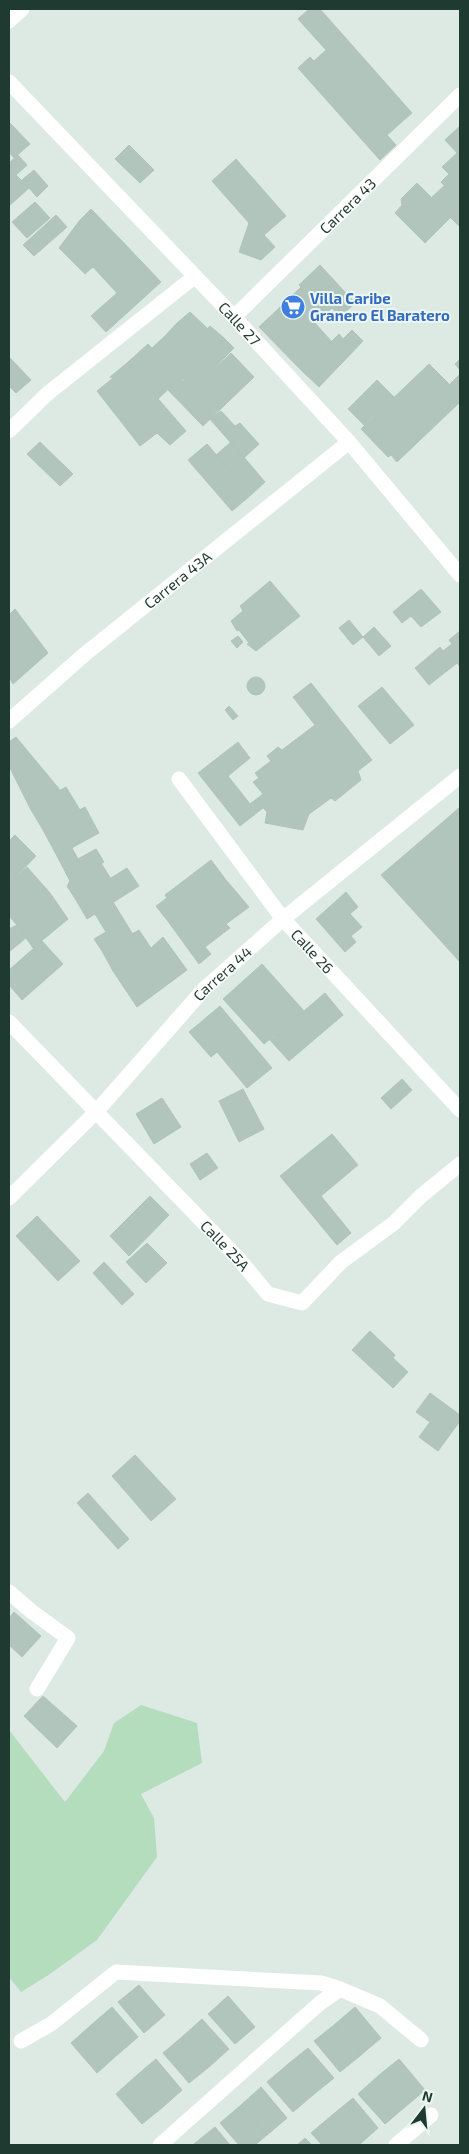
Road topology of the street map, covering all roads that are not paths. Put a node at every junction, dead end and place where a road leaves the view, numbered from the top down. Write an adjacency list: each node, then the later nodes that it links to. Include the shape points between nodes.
1 (22, 9): 2 (street)
2 (9, 21)
3 (9, 82): 5 (street, Calle 27)
4 (460, 95): 6 (street, Carrera 43)
5 (194, 277): 6 (street, Calle 27); 7 (street, via 47,394)
6 (234, 317): 8 (street, Calle 27)
7 (9, 431)
8 (349, 442): 9 (street, Calle 27); 10 (street, Carrera 43A, via 85,654)
9 (460, 575)
10 (9, 722)
11 (460, 776): 13 (street, Carrera 44)
12 (179, 778): 13 (street, Calle 26)
13 (283, 919): 15 (street, Calle 26); 16 (street, Carrera 44, via 204,989)
14 (9, 1022): 16 (street, Calle 25A)
15 (460, 1110)
16 (96, 1112): 17 (street, Calle 25A, via 238,1258 268,1294 302,1303 341,1262 394,1223); 18 (street, Carrera 44)
17 (460, 1164)
18 (9, 1198)
19 (9, 1592): 20 (street, via 68,1638)
20 (37, 1689)
21 (340, 1989): 22 (street, via 380,2006); 23 (street, via 321,1983 116,1972 51,2024); 25 (street, via 320,2003)
22 (422, 2040)
23 (21, 2041)
24 (430, 2115): 26 (street)
25 (160, 2145)
26 (396, 2145)

